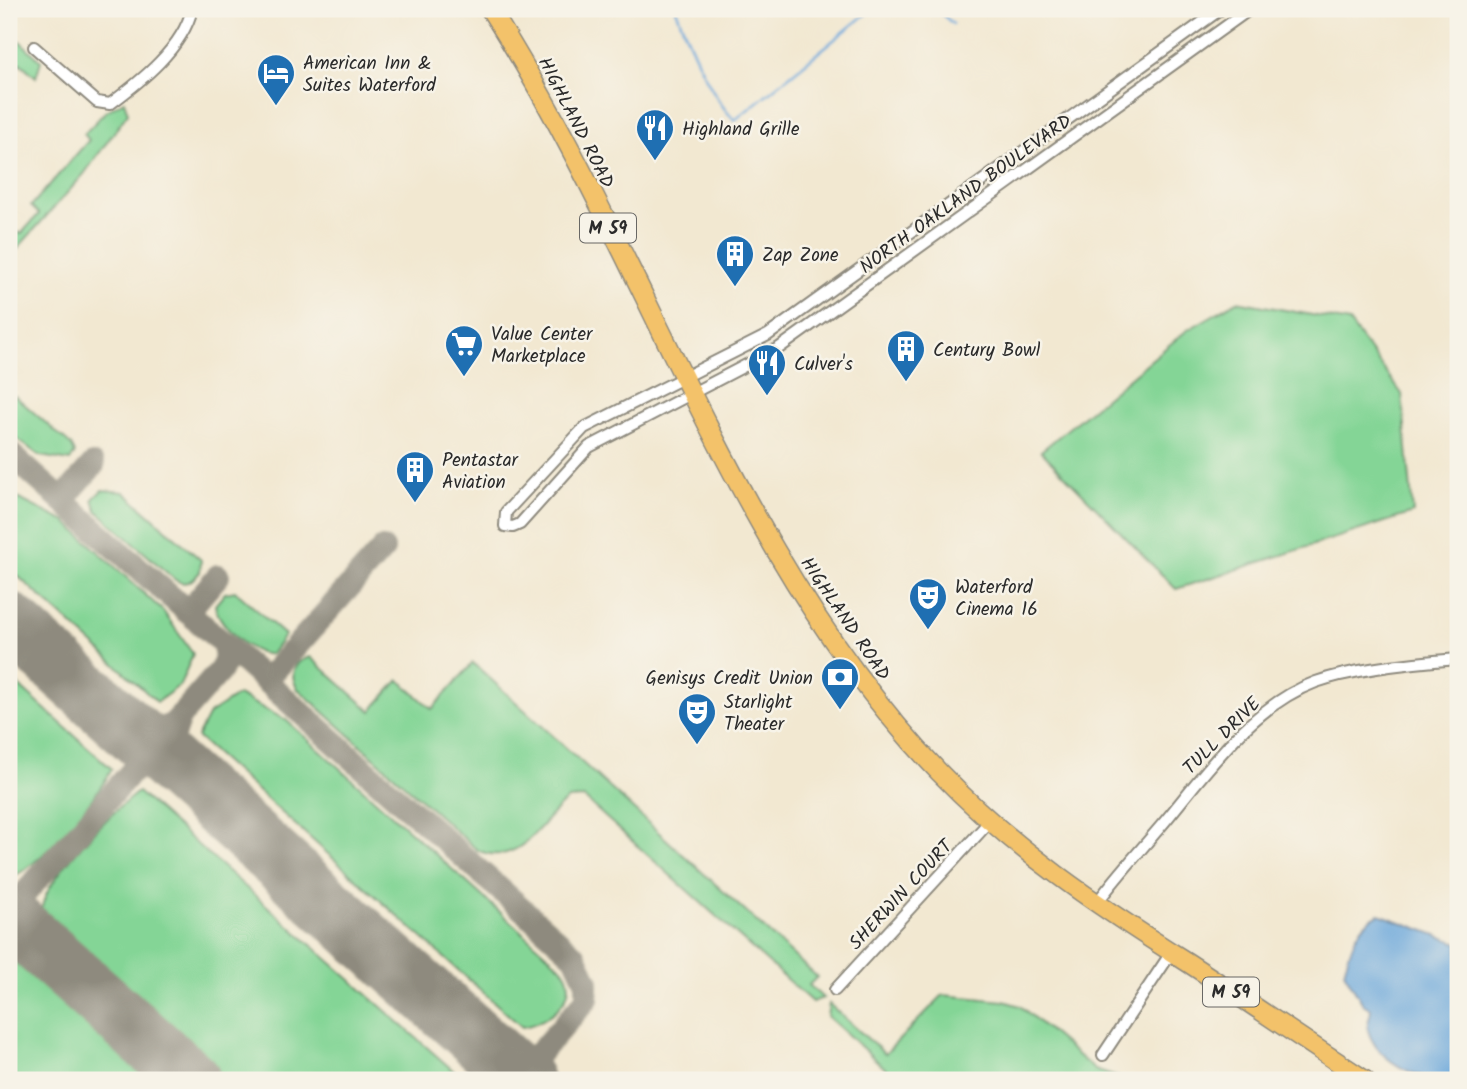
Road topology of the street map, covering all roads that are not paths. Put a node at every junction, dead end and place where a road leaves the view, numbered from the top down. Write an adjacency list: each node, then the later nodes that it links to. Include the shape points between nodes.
1 (192, 9): 5 (street, via 165,54 110,104 97,102)
2 (490, 9): 6 (highway, HIGHLAND ROAD / M 59, via 554,119)
3 (1221, 9): 6 (street, NORTH OAKLAND BOULEVARD, via 768,335)
4 (1250, 9): 7 (street, NORTH OAKLAND BOULEVARD, via 787,342)
5 (34, 47)
6 (684, 376): 7 (highway, HIGHLAND ROAD / M 59); 7 (street, NORTH OAKLAND BOULEVARD, via 575,436 506,512 505,526 520,524 589,447)
7 (694, 394): 9 (highway, HIGHLAND ROAD / M 59, via 757,519 821,626 897,726)
8 (1458, 659): 10 (street, TULL DRIVE, via 1316,682 1283,700 1217,760)
9 (990, 821): 10 (highway, HIGHLAND ROAD / M 59); 12 (street, SHERWIN COURT)
10 (1096, 904): 11 (highway, HIGHLAND ROAD / M 59)
11 (1171, 953): 13 (street); 14 (highway, HIGHLAND ROAD / M 59)
12 (835, 990)
13 (1103, 1055)
14 (1365, 1080)

